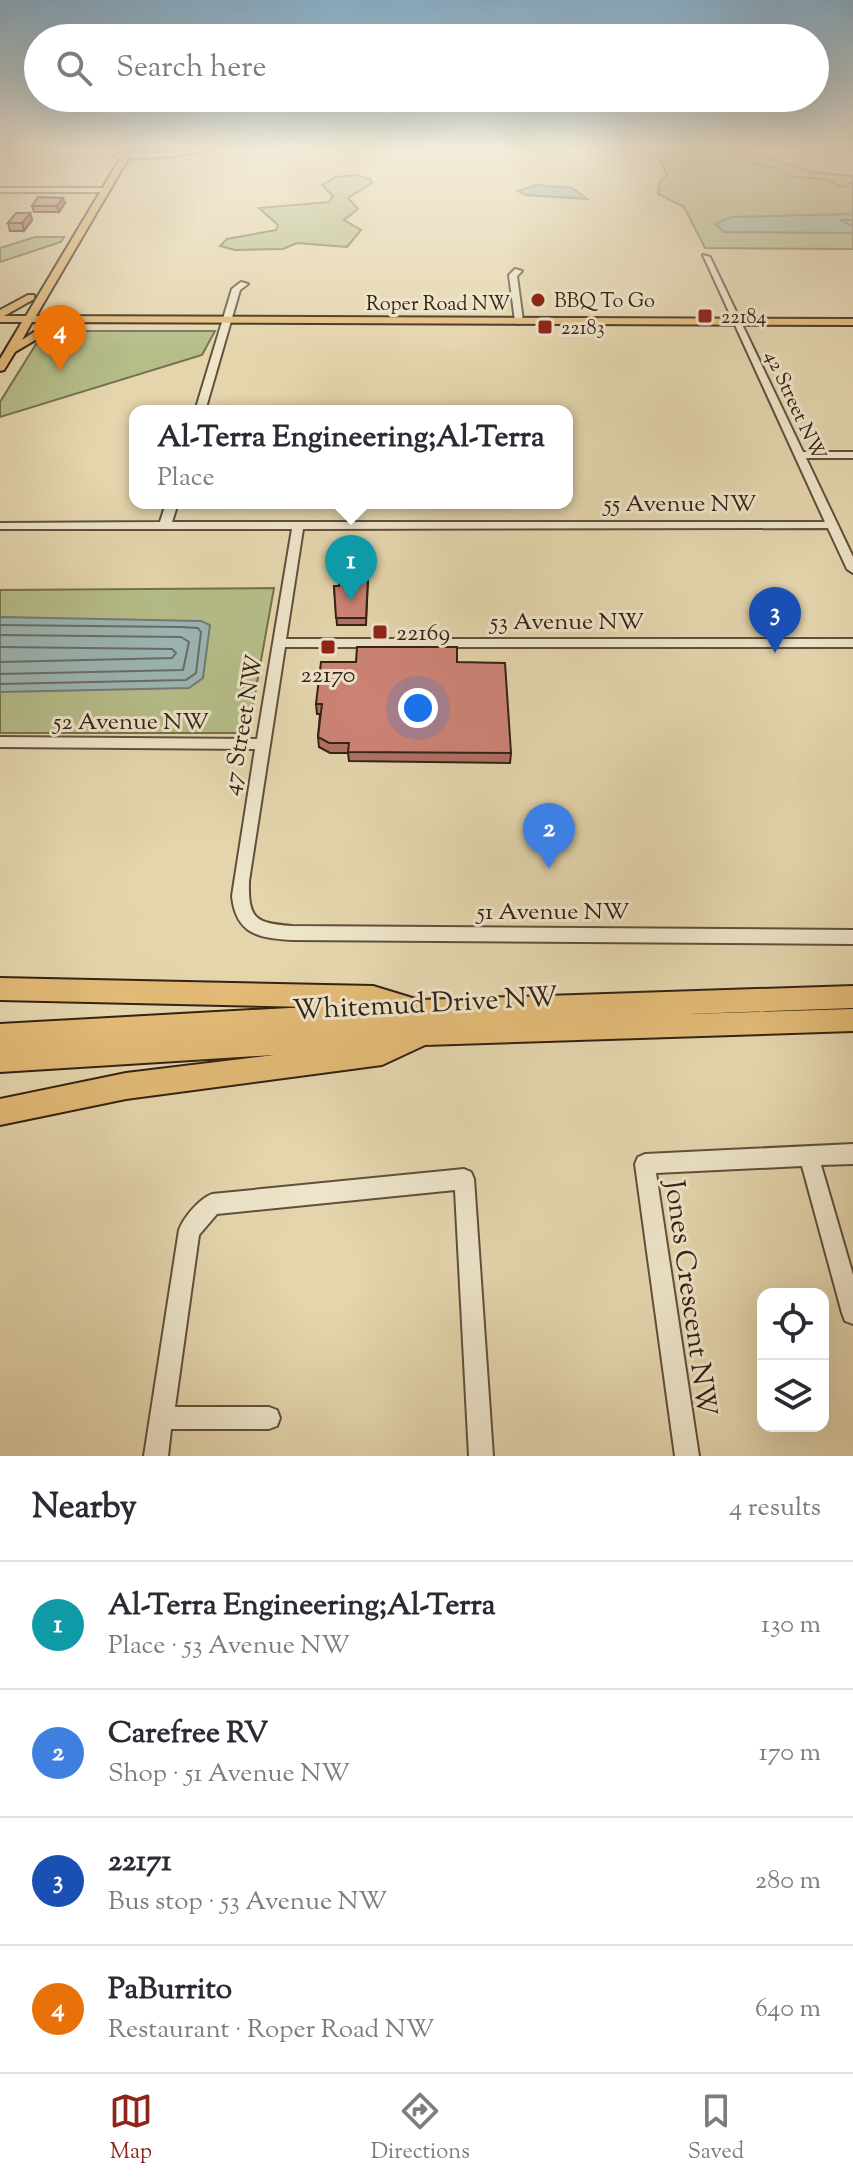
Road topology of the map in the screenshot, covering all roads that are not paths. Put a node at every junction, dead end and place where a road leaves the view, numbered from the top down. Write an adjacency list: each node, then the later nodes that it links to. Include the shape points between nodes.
1 (85, 215): 5 (main road)
2 (706, 257): 11 (street, 42 Street NW)
3 (518, 271): 8 (street, via 513,275)
4 (244, 284): 7 (street)
5 (36, 297): 6 (main road); 9 (main road); 10 (main road, via 43,308)
6 (0, 316): 9 (main road, Roper Road NW)
7 (220, 321): 8 (main road, Roper Road NW); 10 (main road, Roper Road NW); 16 (street)
8 (519, 321): 11 (main road, Roper Road NW)
9 (22, 322): 10 (main road, Roper Road NW); 13 (main road, Roper Road NW); 14 (main road)
10 (82, 322): 14 (main road)
11 (737, 322): 12 (main road, Roper Road NW); 17 (street, 42 Street NW)
12 (853, 322)
13 (0, 325)
14 (3, 346): 15 (main road)
15 (0, 368)
16 (201, 405)
17 (799, 455): 18 (street); 20 (street, 42 Street NW)
18 (853, 455)
19 (170, 509): 22 (street)
20 (832, 525): 23 (street, 55 Avenue NW); 24 (street, 42 Street NW)
21 (0, 526): 22 (street, 55 Avenue NW)
22 (165, 526): 23 (street, 55 Avenue NW)
23 (298, 527): 25 (street, 47 Street NW)
24 (853, 569)
25 (281, 643): 26 (street, 53 Avenue NW); 28 (street, 47 Street NW)
26 (853, 643)
27 (0, 742): 28 (street, 52 Avenue NW)
28 (263, 744): 29 (street, 47 Street NW, via 239,903)
29 (253, 926): 30 (street, 51 Avenue NW, via 292,933)
30 (853, 937)
31 (0, 989): 34 (highway, via 373,997)
32 (853, 997): 34 (highway, Whitemud Drive NW)
33 (853, 1020): 34 (highway, Whitemud Drive NW)
34 (430, 1022): 35 (highway, Whitemud Drive NW); 36 (highway, Whitemud Drive NW); 37 (highway, via 382,1053 126,1086)
35 (0, 1036)
36 (0, 1060)
37 (0, 1112)
38 (853, 1154): 39 (street, Jones Crescent NW)
39 (809, 1156): 40 (street); 45 (street, Jones Crescent NW, via 645,1164)
40 (853, 1313)
41 (162, 1418): 42 (street); 43 (street); 44 (street, via 189,1230 203,1211 212,1204 464,1179)
42 (269, 1418)
43 (156, 1456)
44 (481, 1456)
45 (687, 1456)

